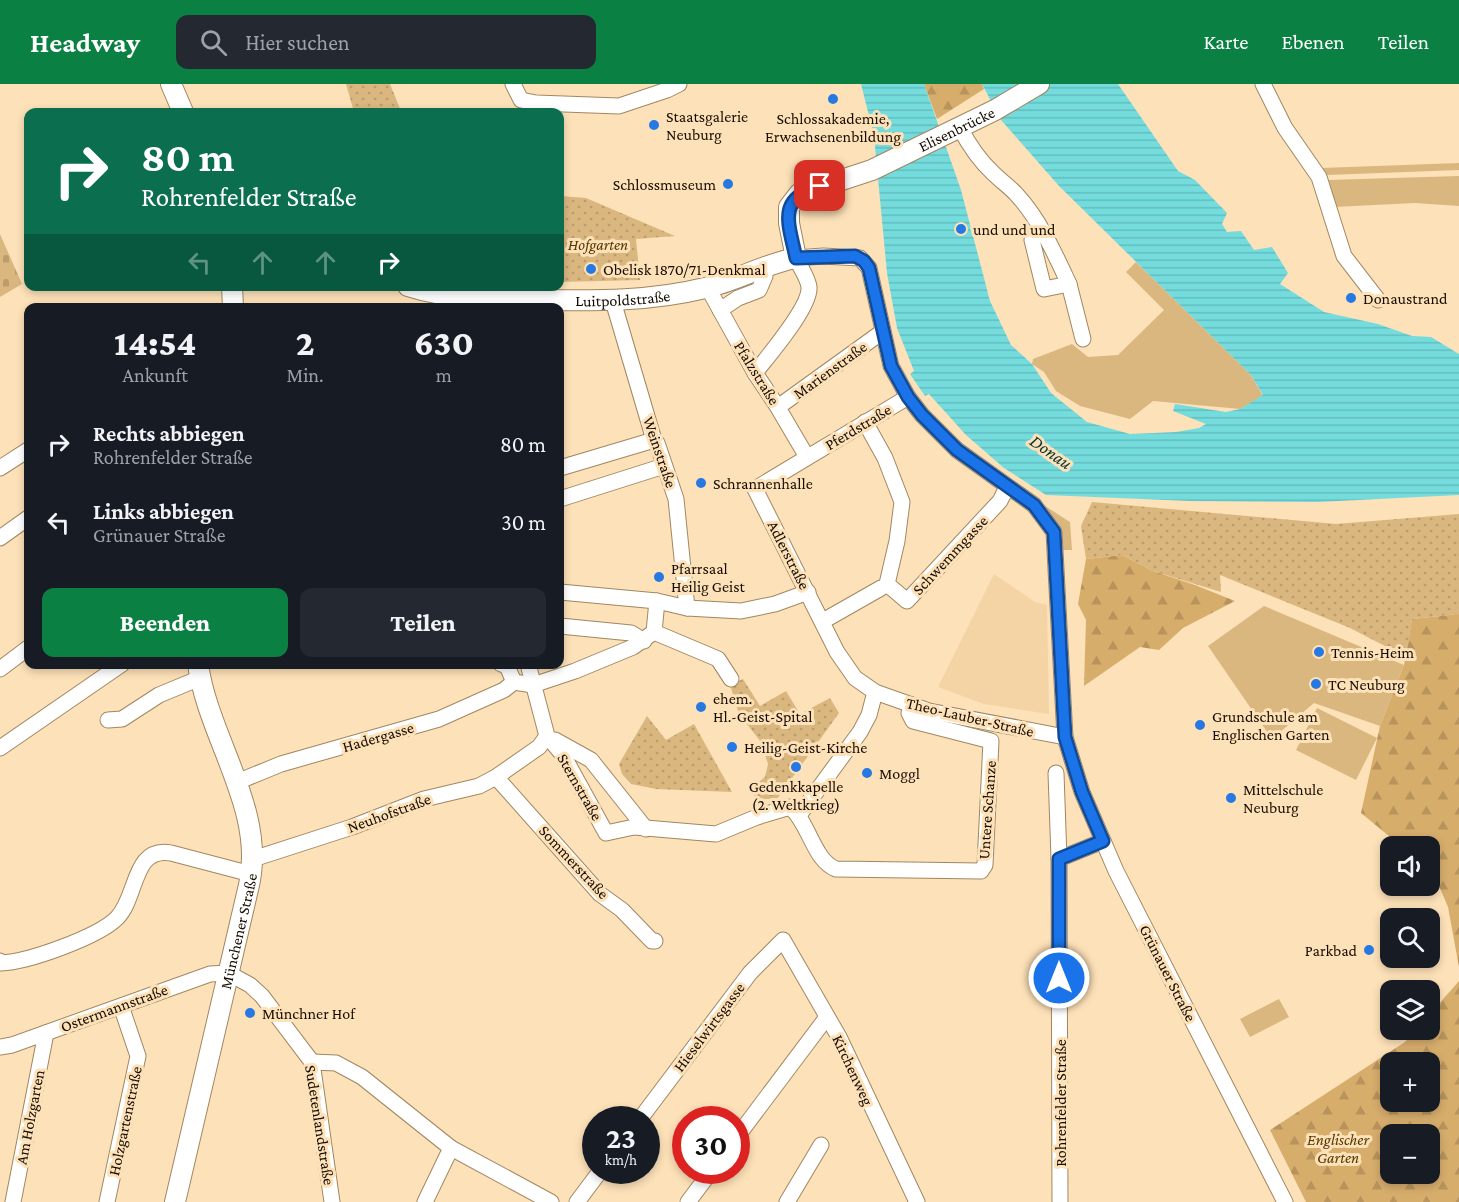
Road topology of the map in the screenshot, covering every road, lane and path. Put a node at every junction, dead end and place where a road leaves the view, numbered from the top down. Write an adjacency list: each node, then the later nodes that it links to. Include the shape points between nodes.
1 (171, 84): 7 (main road)
2 (513, 84): 6 (street)
3 (679, 84): 6 (street, via 619,106)
4 (1039, 84): 8 (main road, Elisenbrücke)
5 (1263, 84): 16 (street, via 1285,128 1319,177 1344,256)
6 (530, 105)
7 (181, 108)
8 (960, 128): 9 (street, via 972,149 1018,196); 10 (main road, Elisenbrücke, via 872,170 807,190 795,198 789,207 789,223)
9 (1041, 230): 12 (street); 12 (street, via 1032,240 1044,289)
10 (796, 258): 11 (main road, Luitpoldstraße); 19 (street, Grünauer Straße, via 855,256 864,261 869,268); 21 (street, via 809,286 808,299)
11 (765, 266): 13 (main road, Luitpoldstraße); 18 (street, via 759,290)
12 (1069, 284): 20 (street)
13 (708, 288): 17 (main road, Luitpoldstraße); 18 (street, Pfalzstraße)
14 (427, 291): 15 (main road, Luitpoldstraße)
15 (446, 296): 17 (main road, Luitpoldstraße)
16 (1378, 300)
17 (613, 301): 25 (street, Weinstraße)
18 (720, 310): 21 (street, Pfalzstraße)
19 (882, 332): 22 (street, Grünauer Straße, via 891,366); 23 (street, Marienstraße)
20 (1083, 339)
21 (755, 373): 23 (street, Pfalzstraße)
22 (908, 397): 24 (street, Pferdstraße); 31 (street, Grünauer Straße, via 957,450)
23 (778, 407): 27 (street, Pfalzstraße)
24 (865, 422): 27 (street, Pferdstraße); 36 (street, via 885,458 902,502 897,541)
25 (654, 440): 28 (street, Weinstraße); 29 (street)
26 (24, 453): 30 (street)
27 (807, 457): 32 (street, Pferdstraße)
28 (664, 466): 33 (street); 40 (street, Weinstraße, via 676,499)
29 (564, 467)
30 (0, 468)
31 (1007, 487): 36 (street, Schwemmgasse, via 1000,501 907,601); 57 (street, Grünauer Straße, via 1034,505 1054,532)
32 (755, 489): 38 (street, Adlerstraße)
33 (564, 498)
34 (24, 522): 35 (street)
35 (0, 538)
36 (884, 586): 41 (street)
37 (564, 592): 39 (street)
38 (808, 592): 40 (street, via 741,611); 41 (street, Adlerstraße)
39 (657, 602): 40 (street); 43 (street)
40 (687, 608)
41 (823, 621): 53 (street, Adlerstraße, via 855,678)
42 (564, 626): 43 (street)
43 (649, 637): 50 (street, via 718,659); 52 (street)
44 (24, 651): 45 (street)
45 (0, 669)
46 (115, 669): 58 (street)
47 (508, 669): 51 (street)
48 (529, 669): 52 (street)
49 (199, 671): 55 (street, via 122,719); 61 (main road, Münchener Straße, via 203,693)
50 (731, 679)
51 (514, 682): 52 (street); 61 (street, Hadergasse, via 439,719 281,764)
52 (533, 685): 56 (street)
53 (875, 692): 54 (street, Theo-Lauber-Straße); 62 (street, via 860,732)
54 (911, 705): 57 (street, Theo-Lauber-Straße); 62 (street, Untere Schanze, via 913,722 991,741 981,871 836,869 828,866 807,834)
55 (108, 720)
56 (547, 736): 60 (street, Neuhofstraße); 63 (street, via 591,760); 63 (street, Sternstraße, via 563,755 606,833 634,827)
57 (1065, 737): 64 (street, Grünauer Straße)
58 (0, 748)
59 (1056, 773): 65 (street, Rohrenfelder Straße)
60 (496, 777): 66 (street, Neuhofstraße, via 479,786 424,799); 68 (street, Sommerstraße, via 600,894)
61 (237, 782): 66 (main road, Münchener Straße, via 252,842)
62 (800, 814): 63 (street, via 790,807 716,834)
63 (646, 829)
64 (1103, 841): 65 (street); 93 (street, Grünauer Straße)
65 (1059, 859): 92 (street, Rohrenfelder Straße)
66 (252, 866): 69 (street, via 161,851 152,854 140,868 117,918 65,946 14,963); 70 (main road, Münchener Straße)
67 (783, 940): 72 (street, Kirchenweg); 76 (street, Hieselwirtsgasse, via 750,973)
68 (655, 941)
69 (0, 961)
70 (228, 974): 71 (street, Ostermannstraße, via 210,974); 75 (street, Sudetenlandstraße, via 262,996); 84 (main road, Münchener Straße)
71 (121, 1006): 73 (street, Ostermannstraße); 83 (street, Holzgartenstraße, via 138,1056)
72 (827, 1017): 77 (street); 91 (street, Kirchenweg)
73 (46, 1033): 74 (street, Ostermannstraße); 82 (street, Am Holzgarten)
74 (0, 1047)
75 (312, 1062): 79 (street, via 336,1063 362,1077); 85 (street, Sudetenlandstraße)
76 (650, 1106)
77 (750, 1119)
78 (821, 1145): 90 (street)
79 (451, 1148): 86 (street); 87 (street)
80 (590, 1184): 88 (street)
81 (702, 1184): 89 (street)
82 (13, 1202)
83 (107, 1202)
84 (174, 1202)
85 (332, 1202)
86 (425, 1202)
87 (551, 1202)
88 (577, 1202)
89 (688, 1202)
90 (788, 1202)
91 (917, 1202)
92 (1060, 1202)
93 (1285, 1202)

